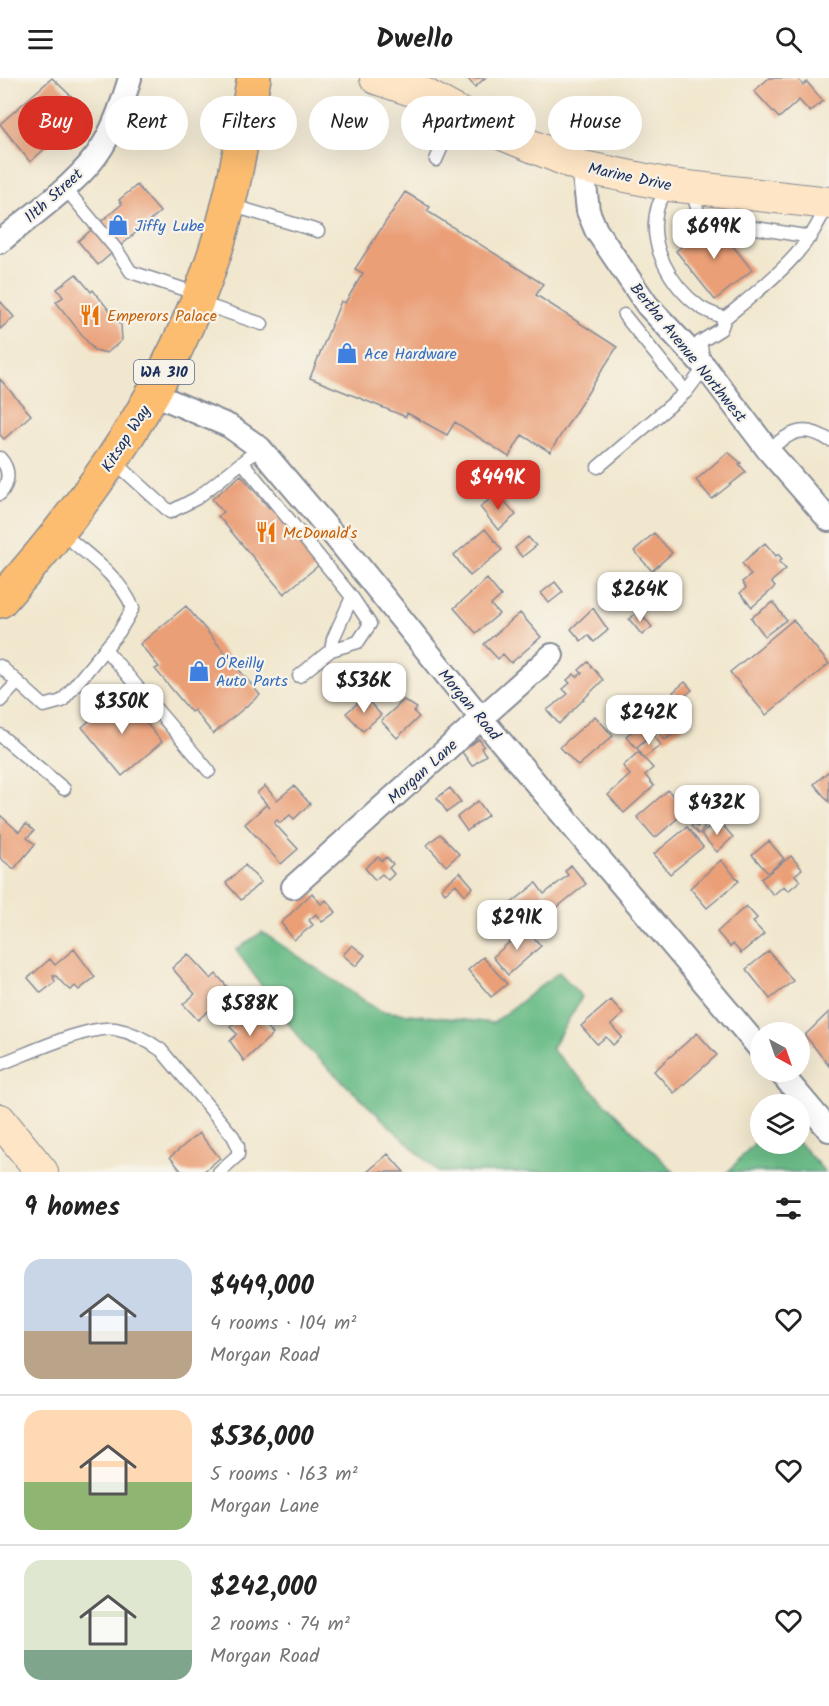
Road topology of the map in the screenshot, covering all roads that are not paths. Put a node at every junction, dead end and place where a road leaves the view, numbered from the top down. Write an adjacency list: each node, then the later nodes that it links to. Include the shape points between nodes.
1 (130, 78): 9 (street, 11th Street, via 123,103 101,148)
2 (254, 78): 12 (main road, Kitsap Way / WA 310)
3 (376, 78): 4 (street, Marine Drive)
4 (427, 96)
5 (536, 148): 8 (street, Marine Drive)
6 (440, 150): 7 (lane)
7 (436, 160)
8 (583, 167): 10 (street, Marine Drive); 20 (street, Bertha Avenue Northwest, via 588,211 596,230 647,305)
9 (64, 187): 15 (street, 11th Street); 16 (lane, via 131,272)
10 (681, 187): 11 (street, Marine Drive); 14 (lane, via 707,220); 18 (lane, via 658,206 659,255 683,293 702,309)
11 (828, 203): 14 (lane)
12 (228, 205): 13 (lane); 16 (main road, Kitsap Way / WA 310)
13 (318, 231)
14 (811, 237): 18 (lane)
15 (0, 242)
16 (197, 298): 19 (lane); 22 (main road, Kitsap Way / WA 310)
17 (624, 315): 21 (lane)
18 (725, 318): 20 (lane, via 721,328 700,342)
19 (262, 324)
20 (705, 367): 21 (lane); 24 (street, Bertha Avenue Northwest)
21 (686, 392): 28 (lane)
22 (154, 394): 25 (street, Morgan Road, via 229,426); 27 (main road, Kitsap Way / WA 310)
23 (829, 440): 24 (lane, via 818,433 791,432)
24 (768, 450): 30 (street, Bertha Avenue Northwest)
25 (251, 455): 27 (lane, via 197,498 170,512); 32 (lane); 41 (street, Morgan Road, via 337,539)
26 (0, 458): 29 (lane, via 7,465 8,479)
27 (113, 460): 31 (main road, Kitsap Way / WA 310)
28 (598, 467)
29 (0, 494)
30 (829, 520)
31 (60, 531): 33 (main road, Kitsap Way / WA 310); 34 (lane, via 111,574 133,608)
32 (352, 597): 35 (lane); 35 (lane, via 370,624 357,642)
33 (0, 601)
34 (105, 649): 39 (lane, via 62,701 44,706); 43 (lane)
35 (331, 650): 38 (lane)
36 (552, 656): 41 (street, Morgan Lane)
37 (0, 666): 39 (lane)
38 (299, 676)
39 (18, 682): 40 (lane)
40 (0, 701)
41 (481, 718): 45 (street, Morgan Lane); 46 (street, Morgan Road)
42 (0, 735): 44 (lane)
43 (208, 771)
44 (64, 789)
45 (293, 887)
46 (750, 1037)
47 (0, 1064): 52 (lane, via 84,1033 113,1029 149,1041 161,1050 233,1136 238,1155)
48 (788, 1082): 50 (street)
49 (0, 1120): 51 (street)
50 (829, 1130)
51 (42, 1172)
52 (219, 1172)

